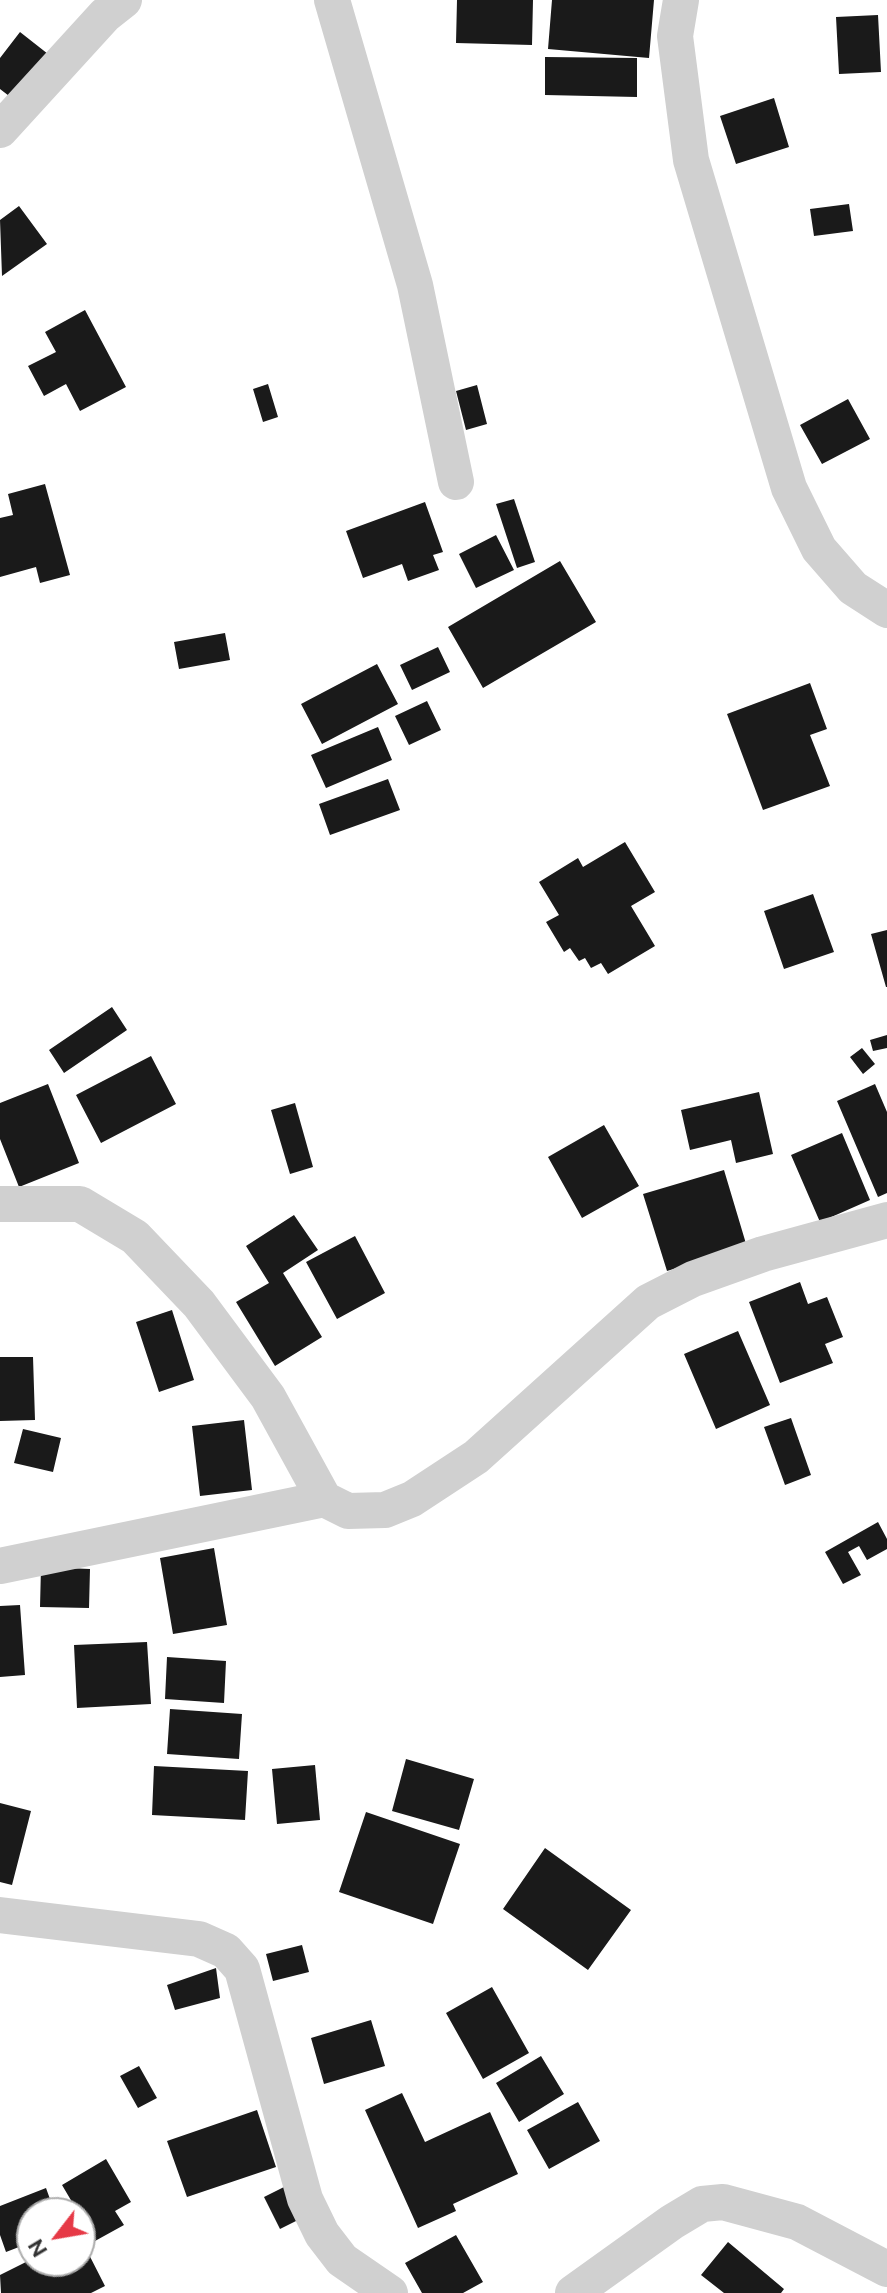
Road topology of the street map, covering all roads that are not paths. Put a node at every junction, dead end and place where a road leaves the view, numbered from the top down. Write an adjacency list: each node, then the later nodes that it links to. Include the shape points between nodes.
1 (124, 0): 4 (street)
2 (332, 0): 5 (street, via 415,285)
3 (681, 0): 6 (street, via 675,36 691,160 789,488 819,549 853,588)
4 (0, 130)
5 (456, 482)
6 (887, 610)
7 (0, 1204): 9 (street, via 80,1204 135,1237 199,1304 268,1397)
8 (887, 1220): 9 (street, via 763,1254 648,1302 476,1457 412,1499 385,1510 348,1511)
9 (324, 1499): 10 (street)
10 (0, 1566)
11 (0, 1915): 13 (street, via 199,1939 226,1951 242,1969 322,2234 342,2260)
12 (887, 2269): 14 (street, via 797,2222 723,2202 702,2204)
13 (390, 2293)
14 (573, 2293)

